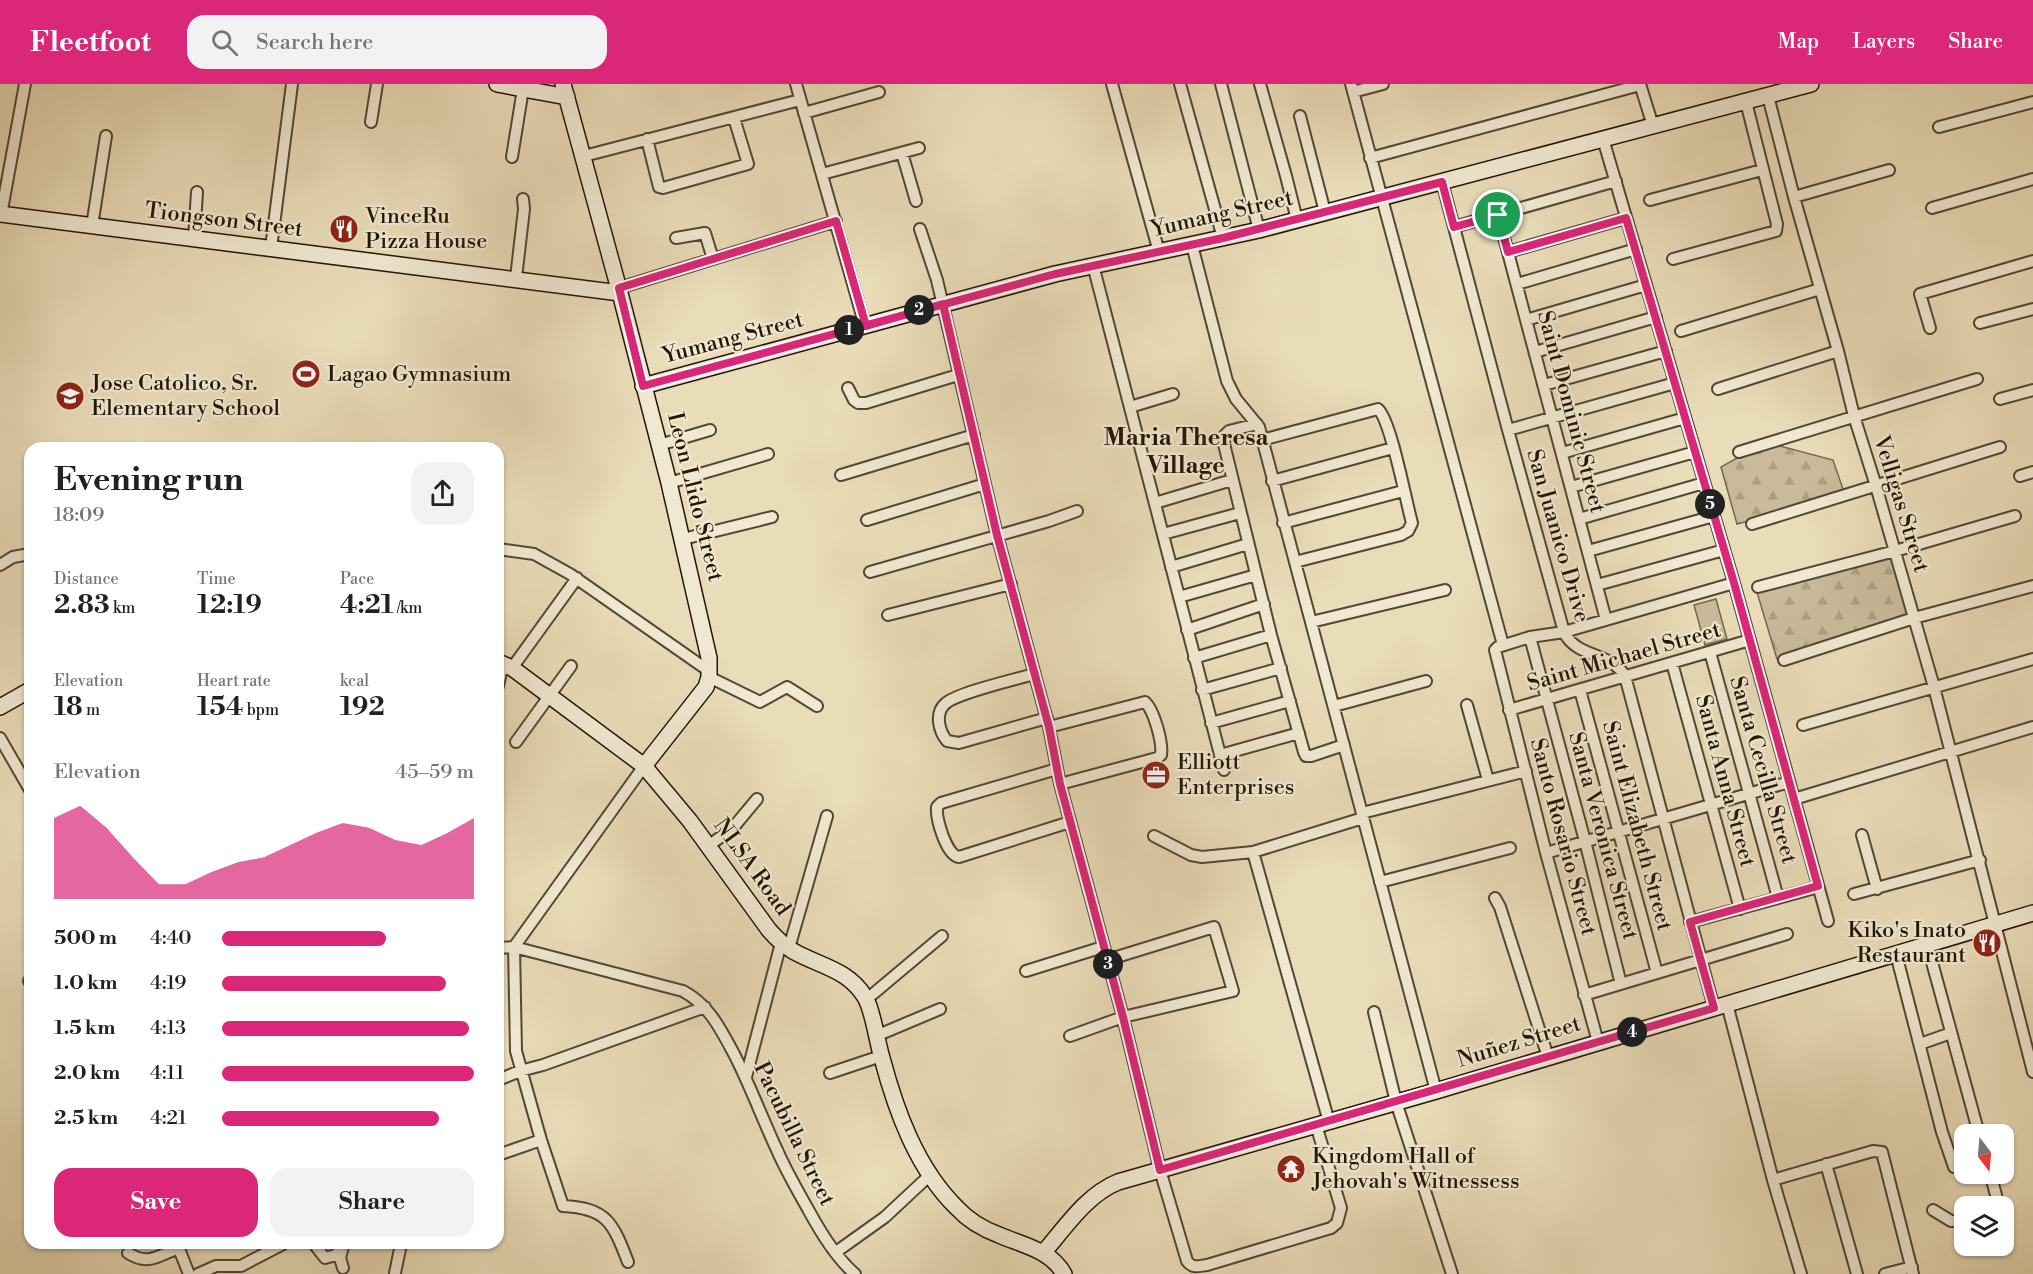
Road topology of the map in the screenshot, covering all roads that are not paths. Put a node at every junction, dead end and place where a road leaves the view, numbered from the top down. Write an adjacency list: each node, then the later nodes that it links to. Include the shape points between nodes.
1 (25, 84): 49 (street)
2 (292, 84): 62 (street)
3 (377, 84): 24 (street)
4 (497, 84): 14 (main road)
5 (796, 84): 18 (street)
6 (1112, 84): 64 (street)
7 (1180, 84): 60 (street)
8 (1221, 84): 57 (street)
9 (1260, 84): 52 (street)
10 (1383, 84): 13 (street)
11 (1640, 84): 25 (street); 34 (street)
12 (1811, 84): 17 (main road, Yumang Street)
13 (1352, 88): 34 (street)
14 (523, 89): 15 (main road); 33 (street)
15 (565, 90): 32 (main road, Leon Llido Street)
16 (879, 92): 21 (street)
17 (1768, 96): 19 (main road, Yumang Street); 42 (street, Velligas Street)
18 (800, 100): 21 (street); 23 (street)
19 (1746, 102): 25 (main road, Yumang Street); 35 (street)
20 (2033, 102): 26 (street)
21 (804, 113): 37 (street)
22 (1300, 116): 48 (street)
23 (734, 118): 28 (street); 28 (street, via 748,164 663,188 659,187)
24 (371, 122)
25 (1653, 126): 29 (main road, Yumang Street)
26 (1939, 127)
27 (106, 136): 54 (street)
28 (646, 139): 32 (street)
29 (1603, 139): 39 (street); 40 (main road, Yumang Street)
30 (919, 148): 31 (street)
31 (902, 153): 37 (street); 46 (street)
32 (584, 156): 74 (main road, Leon Llido Street)
33 (512, 157)
34 (1370, 158): 43 (street)
35 (1762, 170): 45 (street); 67 (street, via 1776,231)
36 (1889, 170): 42 (street)
37 (822, 174): 53 (street)
38 (2033, 179): 47 (street)
39 (1616, 181): 50 (street); 51 (street)
40 (1442, 182): 43 (main road, Yumang Street); 55 (street, San Juanico Drive)
41 (197, 192): 58 (street)
42 (1794, 197): 73 (street, Velligas Street)
43 (1381, 198): 48 (main road, Yumang Street); 165 (street)
44 (522, 199): 70 (street)
45 (1650, 200)
46 (916, 201)
47 (1932, 208)
48 (1325, 212): 52 (main road, Yumang Street)
49 (1, 214): 54 (main road, Tiongson Street)
50 (1498, 215): 55 (street); 65 (street, Saint Dominic Street)
51 (1626, 218): 63 (street); 65 (street)
52 (1297, 220): 57 (main road, Yumang Street)
53 (836, 221): 66 (street); 80 (street)
54 (92, 226): 58 (main road, Tiongson Street)
55 (1454, 227): 102 (street, San Juanico Drive)
56 (920, 229): 75 (street)
57 (1259, 230): 60 (main road, Yumang Street)
58 (194, 238): 62 (main road, Tiongson Street)
59 (676, 238): 66 (street, via 705,233)
60 (1223, 238): 61 (main road, Yumang Street)
61 (1192, 245): 64 (main road, Yumang Street); 100 (street, via 1227,381)
62 (271, 248): 70 (main road, Tiongson Street)
63 (1636, 249): 71 (street); 72 (street)
64 (1159, 252): 69 (main road, Yumang Street)
65 (1508, 252): 71 (street, Saint Dominic Street)
66 (713, 259): 74 (street)
67 (1673, 259)
68 (2033, 261): 81 (street, via 1920,294)
69 (1093, 265): 75 (main road, Yumang Street); 96 (street)
70 (516, 278): 74 (main road, Tiongson Street)
71 (1517, 284): 78 (street, Saint Dominic Street)
72 (1646, 285): 77 (street); 78 (street)
73 (1820, 289): 82 (street); 84 (street, Velligas Street)
74 (620, 290): 90 (main road, Leon Llido Street)
75 (943, 304): 80 (main road, Yumang Street); 86 (street)
76 (2033, 309): 79 (street)
77 (1656, 317): 83 (street); 85 (street)
78 (1526, 320): 85 (street, Saint Dominic Street)
79 (1980, 323)
80 (866, 326): 90 (main road, Yumang Street)
81 (1930, 328)
82 (1682, 332)
83 (1665, 351): 88 (street); 89 (street)
84 (1838, 351): 92 (street); 97 (street, Velligas Street)
85 (1535, 352): 89 (street, Saint Dominic Street)
86 (958, 375): 91 (street, via 866,403 854,400); 103 (street)
87 (1977, 380): 97 (street)
88 (1675, 383): 98 (street); 99 (street)
89 (1544, 385): 98 (street, Saint Dominic Street)
90 (643, 386): 105 (main road, Leon Llido Street)
91 (848, 388)
92 (1718, 389)
93 (2033, 390): 95 (street)
94 (1173, 394): 96 (street)
95 (2000, 399)
96 (1130, 406): 123 (street)
97 (1854, 416): 109 (street); 120 (street, Velligas Street)
98 (1553, 418): 102 (street); 110 (street, Saint Dominic Street)
99 (1685, 418): 108 (street); 110 (street)
100 (1257, 424): 104 (street); 115 (street, via 1226,435 1224,444)
101 (710, 430): 105 (street)
102 (1508, 430): 161 (street, San Juanico Drive)
103 (974, 435): 113 (street); 119 (street)
104 (1262, 440): 107 (street, via 1378,409); 116 (street)
105 (659, 445): 117 (main road, Leon Llido Street)
106 (2001, 447): 120 (street)
107 (1393, 448): 116 (street); 122 (street)
108 (1695, 452): 118 (street); 121 (street)
109 (1739, 452)
110 (1562, 453): 121 (street, Saint Dominic Street)
111 (768, 454): 117 (street)
112 (2033, 472): 114 (street)
113 (841, 475)
114 (2020, 476)
115 (1232, 480): 123 (street); 125 (street)
116 (1272, 481): 131 (street)
117 (669, 483): 135 (main road, Leon Llido Street)
118 (1704, 483): 126 (street); 129 (street)
119 (985, 484): 130 (street); 134 (street)
120 (1876, 486): 132 (street); 140 (street, Velligas Street)
121 (1571, 487): 129 (street, Saint Dominic Street)
122 (1403, 491): 131 (street); 142 (street, via 1412,523 1408,531)
123 (1155, 503): 133 (street)
124 (1077, 511): 134 (street)
125 (1240, 513): 133 (street); 136 (street)
126 (1714, 516): 138 (street); 139 (street)
127 (2015, 516): 140 (street)
128 (772, 517): 135 (street)
129 (1579, 519): 139 (street, Saint Dominic Street)
130 (867, 520)
131 (1283, 523): 142 (street)
132 (1752, 524)
133 (1163, 534): 144 (street)
134 (997, 535): 145 (street); 149 (street)
135 (683, 539): 174 (main road, Leon Llido Street, via 707,643)
136 (1248, 544): 144 (street); 146 (street)
137 (504, 550): 147 (street, via 534,554)
138 (1724, 550): 148 (street); 150 (street)
139 (1588, 551): 150 (street, Saint Dominic Street)
140 (1895, 551): 152 (street); 157 (street, Velligas Street)
141 (24, 555): 143 (street)
142 (1295, 562): 159 (street)
143 (0, 565)
144 (1171, 567): 154 (street)
145 (870, 572)
146 (1256, 575): 154 (street); 155 (street)
147 (577, 578): 171 (street); 174 (street)
148 (1734, 583): 158 (street); 164 (street)
149 (1011, 584): 156 (street); 175 (street)
150 (1597, 585): 158 (street, Saint Dominic Street)
151 (2033, 586): 157 (street)
152 (1758, 587)
153 (1445, 590): 159 (street)
154 (1179, 597): 160 (street)
155 (1264, 604): 160 (street); 162 (street)
156 (888, 615)
157 (1914, 618): 169 (street); 178 (street, Velligas Street)
158 (1606, 620): 161 (street)
159 (1311, 622): 187 (street)
160 (1187, 630): 167 (street)
161 (1564, 632): 163 (street); 176 (street, San Juanico Drive, via 1576,648 1617,666)
162 (1271, 635): 167 (street); 173 (street)
163 (1530, 637): 165 (street); 183 (street, Santa Veronica Street)
164 (1750, 640): 166 (street, Saint Michael Street); 206 (street)
165 (1503, 645): 189 (street, Santo Rosario Street, via 1494,652)
166 (1710, 652): 170 (street, Saint Michael Street); 208 (street, Santa Cecilla Street)
167 (1194, 658): 179 (street)
168 (2033, 659): 178 (street)
169 (1784, 660)
170 (1672, 663): 176 (street, Saint Michael Street); 211 (street, Santa Anna Street)
171 (504, 665): 182 (main road, NLSA Road)
172 (571, 666): 182 (street)
173 (1281, 668): 179 (street); 184 (street)
174 (709, 674): 186 (street, via 760,702 787,687); 200 (main road, via 706,687)
175 (1034, 674): 190 (street); 190 (street, via 947,702 938,719 948,741 959,742)
176 (1625, 676): 180 (street, Saint Michael Street); 214 (street)
177 (1426, 681): 187 (street)
178 (1934, 687): 192 (street); 198 (street, Velligas Street)
179 (1202, 690): 191 (street)
180 (1580, 690): 183 (street, Saint Michael Street); 216 (street, Saint Elizabeth Street)
181 (24, 693): 188 (main road)
182 (549, 696): 196 (street); 200 (main road, NLSA Road)
183 (1546, 699): 189 (street, Saint Michael Street); 219 (street, Santa Veronica Street)
184 (1290, 701): 191 (street); 194 (street)
185 (1467, 705): 205 (street)
186 (817, 706)
187 (1334, 706): 197 (street)
188 (0, 707)
189 (1509, 710): 203 (street, Santo Rosario Street)
190 (1048, 722): 201 (street); 207 (street, via 1145,702 1151,709 1161,744 1161,755 1157,758)
191 (1211, 723): 199 (street)
192 (1803, 725)
193 (2033, 727): 198 (street)
194 (1299, 734): 197 (street, via 1306,756); 199 (street)
195 (0, 738): 204 (street)
196 (516, 742)
197 (1344, 745): 212 (street)
198 (1951, 751): 210 (street); 224 (street, Velligas Street)
199 (1220, 755): 202 (street)
200 (644, 766): 220 (main road, NLSA Road); 241 (street)
201 (1057, 769): 207 (street); 215 (street, via 941,803 936,815 950,852 959,857)
202 (1224, 770)
203 (1526, 771): 205 (street); 223 (street, Santo Rosario Street)
204 (24, 780)
205 (1488, 780): 212 (street)
206 (1789, 782): 208 (street); 210 (street)
207 (1060, 784): 215 (street)
208 (1749, 793): 211 (street); 230 (street, Santa Cecilla Street)
209 (757, 799): 220 (street, via 732,829)
210 (1794, 799): 226 (street)
211 (1711, 804): 214 (street); 231 (street, Santa Anna Street)
212 (1363, 815): 222 (street); 225 (street)
213 (827, 816): 239 (street)
214 (1663, 819): 216 (street); 234 (street)
215 (1070, 822): 240 (street)
216 (1618, 831): 219 (street); 247 (street, Saint Elizabeth Street)
217 (1862, 835): 227 (street)
218 (1154, 836): 222 (street, via 1202,857)
219 (1585, 841): 223 (street); 248 (street, Santa Veronica Street)
220 (708, 846): 239 (main road, NLSA Road, via 758,917)
221 (1510, 848): 225 (street)
222 (1253, 852): 270 (street)
223 (1546, 853): 249 (street, Santo Rosario Street)
224 (1980, 860): 227 (street); 235 (street, Velligas Street)
225 (1380, 882): 268 (street)
226 (1818, 886): 230 (street); 233 (street)
227 (1877, 889): 228 (street)
228 (1854, 894)
229 (1495, 898): 262 (street)
230 (1778, 898): 231 (street)
231 (1740, 909): 234 (street)
232 (2033, 913): 235 (main road, Nuñez Street)
233 (1828, 921)
234 (1690, 922): 245 (street)
235 (1996, 924): 238 (main road, Nuñez Street); 264 (street, Velligas Street)
236 (1787, 934): 245 (street)
237 (942, 936): 250 (street)
238 (1927, 944): 243 (main road, Nuñez Street); 256 (street)
239 (785, 946): 250 (main road, NLSA Road, via 842,973); 266 (street)
240 (1103, 946): 244 (street); 246 (street)
241 (514, 947): 242 (street); 252 (street, via 683,990); 263 (street, via 514,1034)
242 (504, 948)
243 (1896, 954): 251 (main road, Nuñez Street); 260 (street)
244 (1107, 960): 255 (street); 255 (street, via 1215,927 1233,991)
245 (1700, 960): 247 (street); 251 (street)
246 (1026, 971)
247 (1657, 973): 248 (street)
248 (1621, 984): 249 (street)
249 (1584, 995): 259 (street, Santo Rosario Street)
250 (867, 999): 257 (main road, NLSA Road)
251 (1720, 1006): 259 (main road, Nuñez Street); 278 (street)
252 (705, 1007): 263 (street); 266 (street, Pacubilla Street)
253 (940, 1009): 257 (street)
254 (1374, 1012): 269 (street)
255 (1123, 1017): 258 (street); 276 (street)
256 (1950, 1033): 260 (street); 271 (street)
257 (876, 1036): 261 (main road, NLSA Road)
258 (1070, 1036)
259 (1598, 1042): 262 (main road, Nuñez Street)
260 (1920, 1044): 275 (street)
261 (881, 1056): 265 (street); 277 (main road, NLSA Road, via 898,1110)
262 (1548, 1057): 268 (main road, Nuñez Street)
263 (520, 1071): 267 (street); 272 (street)
264 (2033, 1072)
265 (830, 1073)
266 (746, 1077): 288 (street, Pacubilla Street, via 786,1170)
267 (504, 1078)
268 (1436, 1090): 269 (main road, Nuñez Street)
269 (1396, 1102): 270 (main road, Nuñez Street); 299 (street)
270 (1322, 1123): 276 (main road, Nuñez Street); 276 (street, via 1341,1208 1337,1223 1207,1265 1193,1267 1187,1261)
271 (1976, 1124)
272 (541, 1140): 273 (street); 291 (street, via 563,1206 597,1212 609,1222)
273 (504, 1153)
274 (1826, 1164): 278 (street); 293 (street, via 1882,1152); 301 (street)
275 (1954, 1167)
276 (1160, 1170): 290 (main road, Nuñez Street, via 1099,1192)
277 (930, 1175): 288 (street, via 885,1217); 290 (main road, NLSA Road, via 969,1219)
278 (1773, 1180): 300 (street)
279 (1933, 1210): 280 (street)
280 (1954, 1221)
281 (171, 1249): 289 (street, via 146,1261)
282 (178, 1249): 295 (street)
283 (274, 1249): 296 (street, via 242,1266 216,1266)
284 (318, 1249): 285 (street, via 325,1258)
285 (340, 1249)
286 (343, 1249): 292 (street)
287 (400, 1249): 294 (street)
288 (836, 1252): 297 (street, Pacubilla Street)
289 (128, 1253)
290 (1043, 1253): 298 (main road, NLSA Road)
291 (628, 1262)
292 (343, 1268)
293 (1912, 1270): 302 (street)
294 (394, 1272)
295 (189, 1274)
296 (198, 1274)
297 (855, 1274)
298 (1064, 1274)
299 (1452, 1274)
300 (1801, 1274)
301 (1857, 1274)
302 (1885, 1274)

